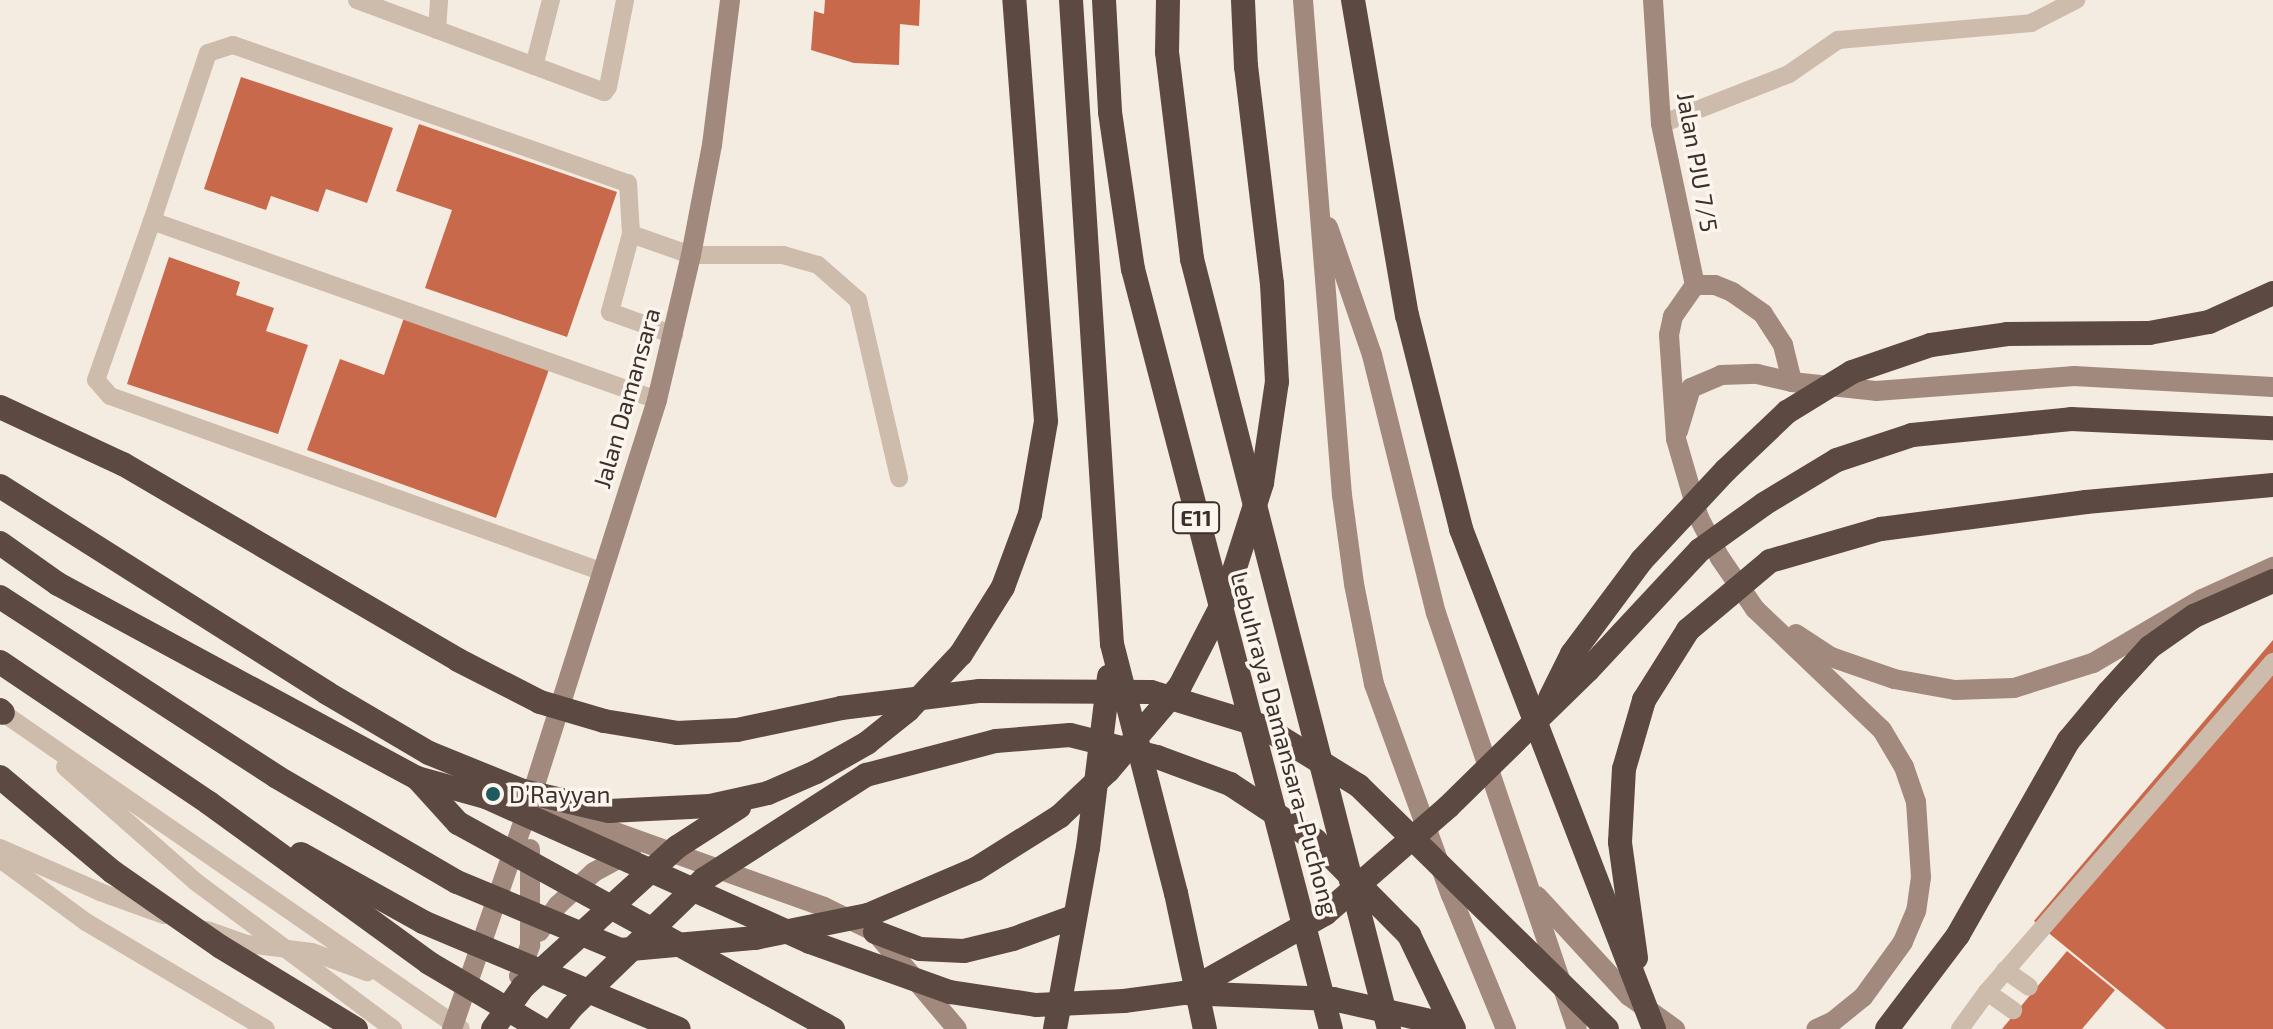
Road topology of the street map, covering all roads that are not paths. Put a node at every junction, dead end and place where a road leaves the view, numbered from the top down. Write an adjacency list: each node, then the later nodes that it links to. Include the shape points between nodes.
1 (357, 0): 15 (lane)
2 (439, 0): 15 (lane)
3 (551, 0): 16 (lane)
4 (625, 0): 16 (lane, via 607,91)
5 (730, 0): 21 (street, Jalan Damansara, via 719,108)
6 (1014, 0): 33 (highway, via 1046,421 1030,514 1003,587 961,654 898,718 816,772 768,793 710,806 609,811 523,791 429,753)
7 (1071, 0): 40 (highway)
8 (1104, 0): 76 (highway, Lebuhraya Damansara–Puchong / E11, via 1110,112 1133,269)
9 (1168, 0): 77 (highway, Lebuhraya Damansara–Puchong / E11, via 1167,52 1192,259)
10 (1243, 0): 39 (highway, via 1277,382 1262,483 1225,599 1180,686 1108,771 1060,816 976,869 868,915 755,938 620,950 457,882 277,777)
11 (1303, 0): 18 (street)
12 (1353, 0): 61 (highway, via 1407,315 1461,529)
13 (1653, 0): 17 (street, Jalan PJU 7/5)
14 (2076, 0): 17 (lane, via 2031,23 1838,40 1789,74)
15 (437, 30): 16 (lane)
16 (534, 66)
17 (1661, 124): 22 (street, Jalan PJU 7/5)
18 (1319, 200): 53 (street, via 1372,355 1436,613); 79 (street, via 1342,495 1374,684)
19 (152, 221): 20 (lane, via 208,53 233,45 628,183); 27 (lane); 37 (lane, via 96,380 110,396)
20 (631, 234): 21 (lane); 24 (lane, via 610,312)
21 (691, 255): 24 (street, Jalan Damansara); 31 (lane, via 783,255 818,265 858,300)
22 (1695, 285): 25 (street, via 1732,292 1763,314 1783,345); 30 (street, via 1673,316 1669,335)
23 (2273, 293): 45 (highway, via 2209,322 2149,333 2007,334 1931,345 1852,372 1787,412 1642,560 1572,654)
24 (674, 335): 27 (street, Jalan Damansara)
25 (1792, 382): 26 (street, via 1876,391 2074,376); 30 (street, via 1757,374 1721,375 1691,388)
26 (2273, 387)
27 (657, 400): 37 (street, Jalan Damansara)
28 (0, 407): 43 (highway, via 123,464 458,660 540,702 604,721 677,733 737,730 841,708)
29 (2273, 428): 45 (highway, via 2071,419 1912,435 1837,460 1700,550)
30 (1676, 439): 35 (street, via 1699,518)
31 (899, 478)
32 (2273, 485): 61 (highway, via 1881,529 1770,561 1688,630 1644,700 1624,769 1620,842)
33 (0, 486)
34 (0, 543): 47 (highway, via 58,584)
35 (1720, 558): 36 (street, via 1804,642 1894,679 1955,690 2014,688 2073,672 2202,599); 84 (street, via 1776,632 1882,730 1904,767 1916,802 1921,877 1916,911 1903,942 1863,997)
36 (2273, 567)
37 (603, 572): 48 (street, Jalan Damansara)
38 (2273, 581): 85 (highway, via 2194,616 2150,647 2108,693 2069,740 1958,935)
39 (0, 597)
40 (1112, 644): 54 (highway, via 1088,848); 75 (highway)
41 (2273, 662): 57 (lane)
42 (6, 666): 49 (highway)
43 (980, 691): 67 (highway, via 836,743 677,847 523,987); 81 (highway, via 1151,692 1262,726 1359,786)
44 (2, 711): 63 (lane); 66 (lane, via 196,882)
45 (1540, 718): 60 (highway, via 1325,914)
46 (0, 777): 65 (highway, via 113,872 221,947)
47 (417, 778): 60 (highway, via 486,797 810,942 950,992 1036,1005); 72 (highway, via 458,823)
48 (530, 801): 50 (street); 56 (street, Jalan Damansara); 63 (street, Jalan Damansara)
49 (209, 803): 69 (highway, via 429,963); 71 (highway, via 423,922)
50 (648, 843): 55 (street, via 824,907); 56 (street, via 594,872 558,905)
51 (0, 848): 63 (lane, via 129,903 247,944 312,952 434,998)
52 (0, 859): 64 (lane, via 86,922)
53 (1532, 890): 80 (street); 83 (street, via 1629,996)
54 (1073, 917): 55 (highway, via 964,951 920,949); 74 (highway)
55 (875, 932): 73 (street)
56 (530, 945): 68 (street, Jalan Damansara)
57 (2005, 970): 58 (lane); 59 (lane)
58 (2029, 987)
59 (1987, 992): 62 (lane); 86 (lane)
60 (1184, 993): 78 (highway, via 1333,999)
61 (1643, 1004): 82 (highway)
62 (2013, 1010)
63 (457, 1023)
64 (266, 1029)
65 (356, 1029)
66 (393, 1029)
67 (493, 1029)
68 (501, 1029)
69 (541, 1029)
70 (554, 1029): 78 (highway, via 704,879 866,775 996,741 1070,735 1157,757 1230,784 1315,840 1409,935)
71 (679, 1029)
72 (833, 1029)
73 (957, 1029)
74 (1055, 1029)
75 (1205, 1029)
76 (1331, 1029)
77 (1389, 1029)
78 (1452, 1029)
79 (1506, 1029)
80 (1577, 1029)
81 (1607, 1029)
82 (1654, 1029)
83 (1675, 1029)
84 (1816, 1029)
85 (1887, 1029)
86 (1960, 1029)

